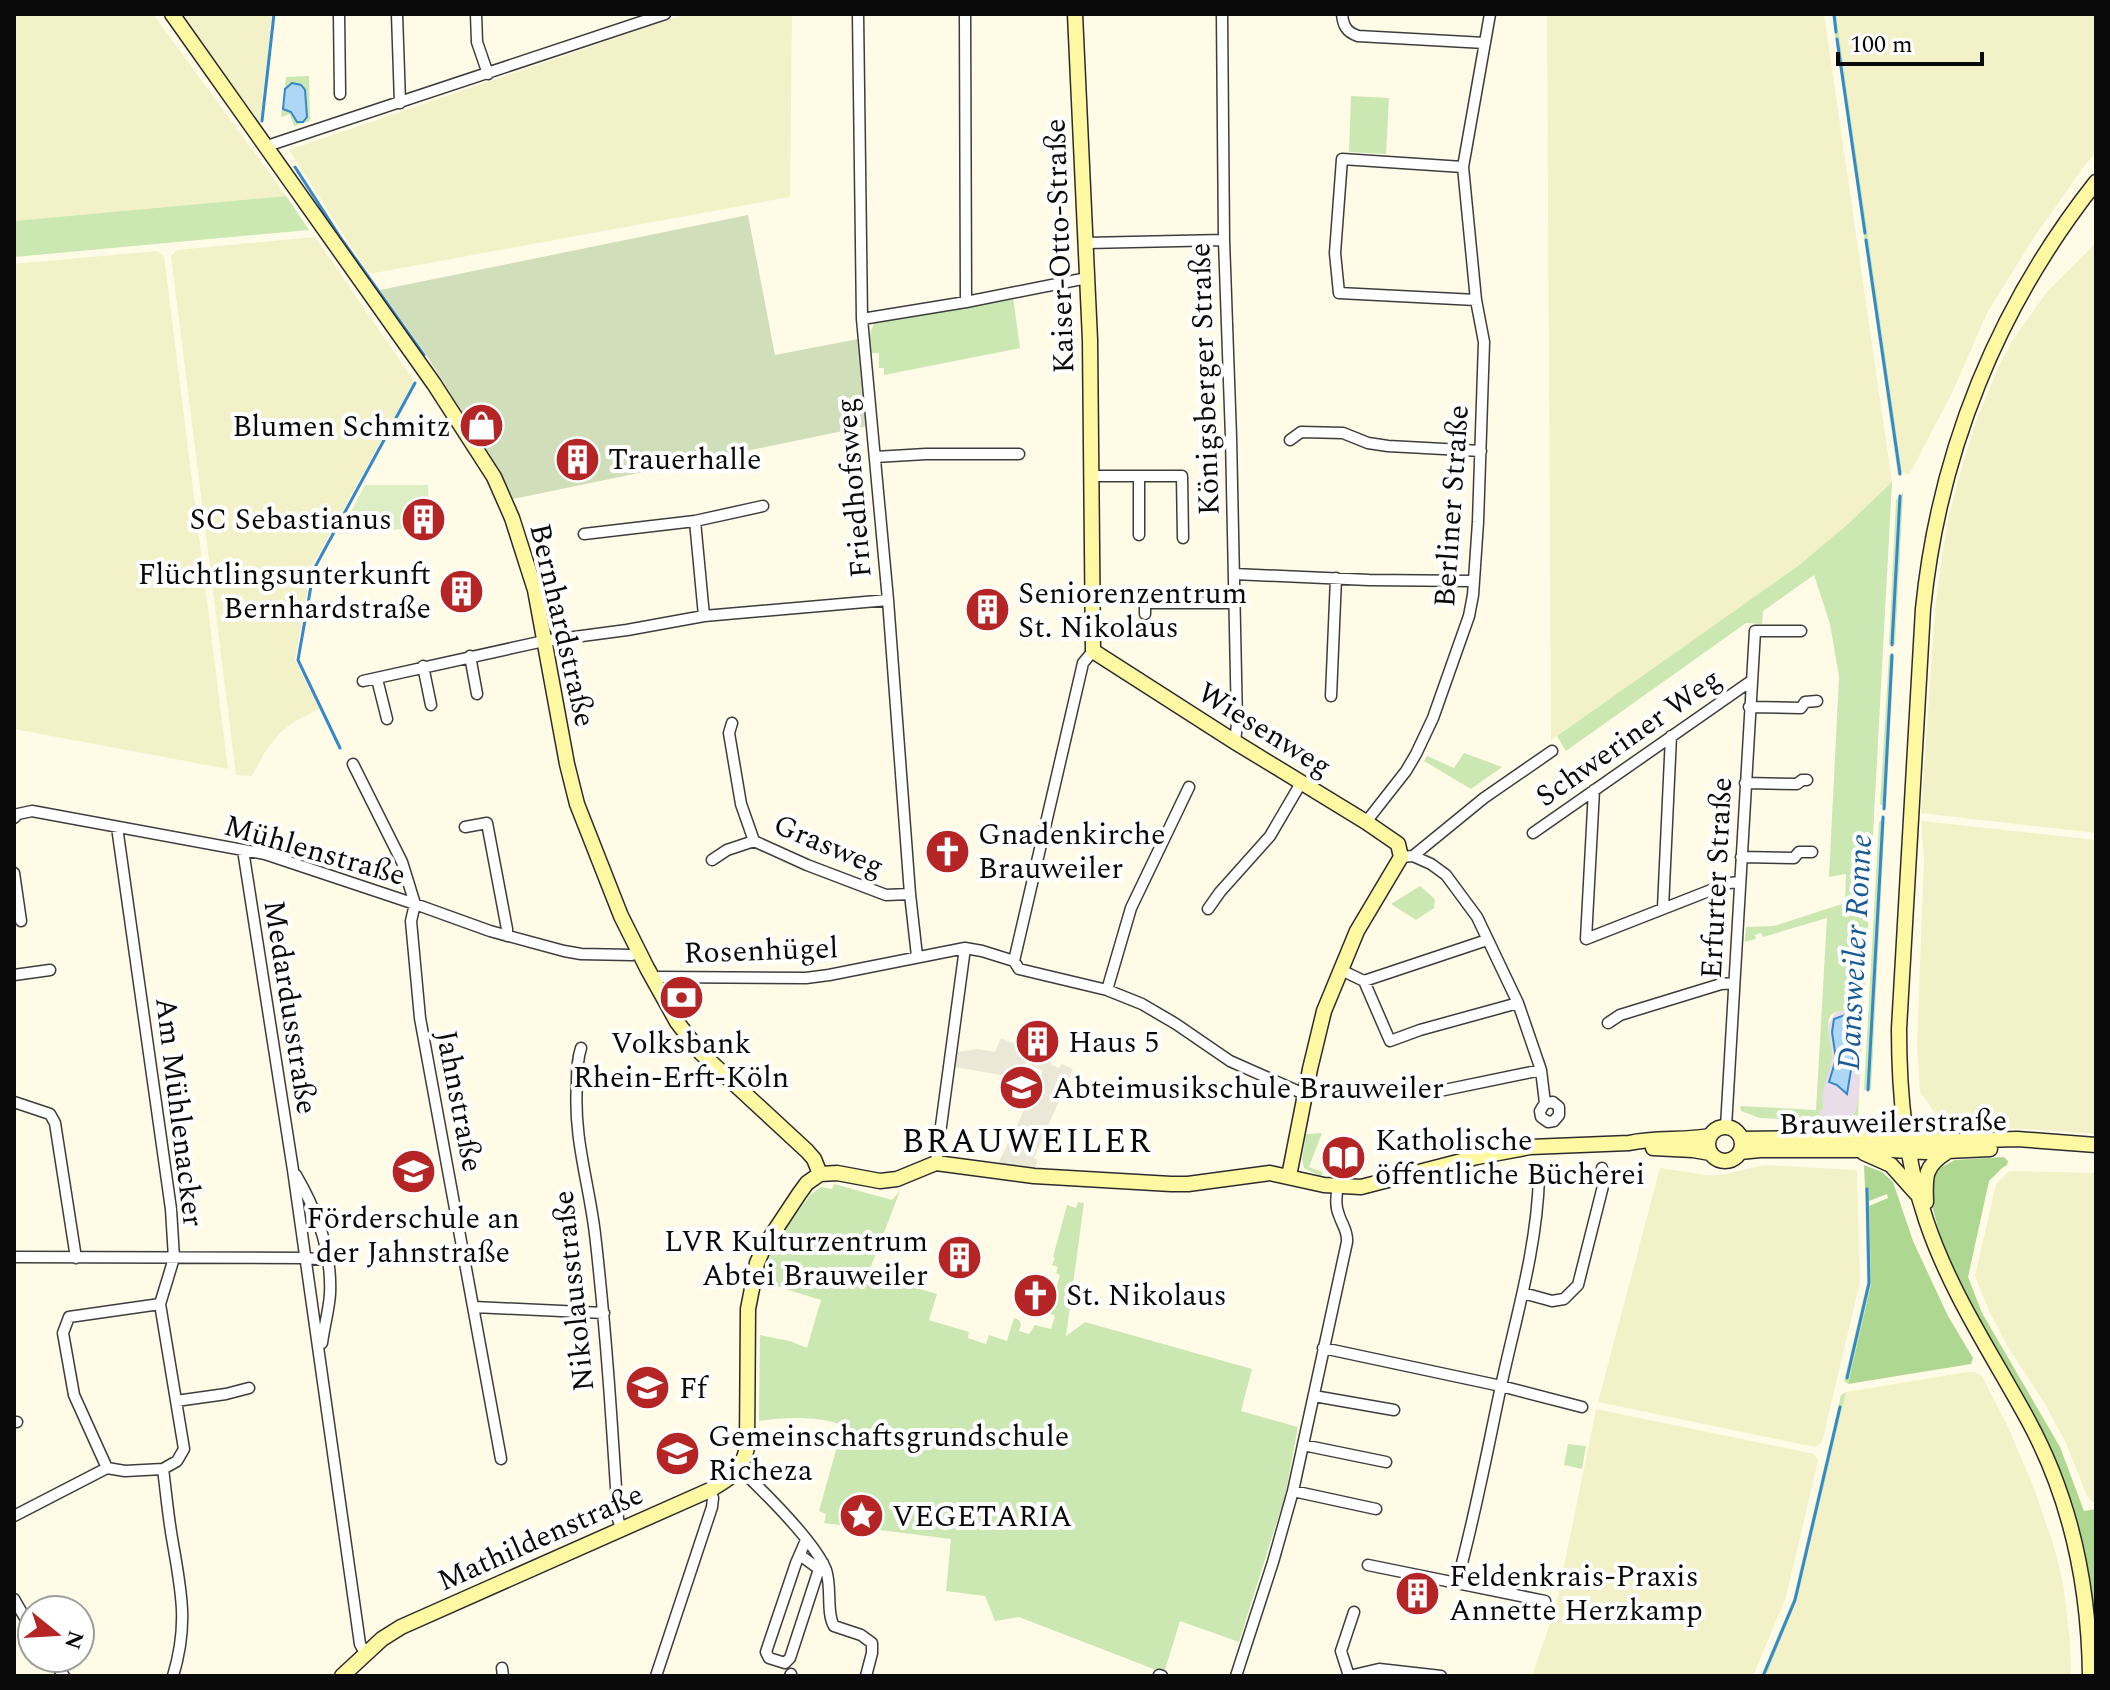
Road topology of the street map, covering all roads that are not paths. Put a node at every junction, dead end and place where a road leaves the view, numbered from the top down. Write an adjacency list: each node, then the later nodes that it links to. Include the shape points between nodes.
1 (172, 14): 16 (street, Bernhardstraße)
2 (339, 14): 14 (street)
3 (397, 14): 15 (street)
4 (476, 14): 13 (street, via 477,42)
5 (665, 14): 13 (street)
6 (858, 14): 24 (street, Friedhofsweg)
7 (965, 14): 23 (street)
8 (1075, 14): 20 (street, Kaiser-Otto-Straße)
9 (1222, 14): 19 (street, Königsberger Straße)
10 (1342, 14): 12 (street, via 1343,25 1358,36)
11 (1490, 14): 12 (street, Berliner Straße)
12 (1485, 43): 17 (street, Berliner Straße)
13 (488, 74): 15 (street)
14 (340, 94)
15 (400, 103): 16 (street)
16 (267, 146): 44 (street, Bernhardstraße, via 494,477 525,554)
17 (1463, 167): 22 (street, Berliner Straße); 22 (street, via 1342,159 1335,253 1339,293)
18 (2096, 182): 110 (street, via 2042,256 2001,331 1975,388 1935,525 1919,655 1900,987 1899,1072)
19 (1224, 240): 20 (street); 36 (street, Königsberger Straße)
20 (1086, 243): 21 (street, Kaiser-Otto-Straße)
21 (1087, 278): 23 (street); 29 (street, Kaiser-Otto-Straße)
22 (1476, 300): 26 (street, Berliner Straße, via 1484,342)
23 (966, 302): 24 (street)
24 (862, 319): 28 (street, Friedhofsweg)
25 (1290, 440): 26 (street, via 1301,432 1343,433 1388,446)
26 (1481, 451): 38 (street, Berliner Straße)
27 (1019, 454): 28 (street)
28 (875, 457): 39 (street, Friedhofsweg)
29 (1090, 476): 30 (street); 45 (street, Kaiser-Otto-Straße)
30 (1139, 477): 34 (street); 35 (street, via 1182,476)
31 (763, 506): 32 (street)
32 (695, 521): 33 (street); 42 (street)
33 (584, 534)
34 (1139, 535)
35 (1183, 538)
36 (1234, 574): 37 (street); 40 (street, Königsberger Straße)
37 (1336, 578): 38 (street); 52 (street)
38 (1473, 581): 68 (street, Berliner Straße, via 1469,616 1433,718 1406,771)
39 (888, 600): 42 (street); 80 (street, Friedhofsweg)
40 (1234, 603): 41 (street, via 1145,603); 59 (street, Königsberger Straße)
41 (1145, 614)
42 (704, 616): 44 (street)
43 (1801, 631): 50 (street, Erfurter Straße, via 1755,631)
44 (544, 641): 46 (street); 88 (street, Bernhardstraße, via 577,804)
45 (1093, 651): 59 (street, Wiesenweg); 90 (street, Kaiser-Otto-Straße, via 1083,663)
46 (470, 656): 47 (street); 51 (street)
47 (423, 666): 48 (street); 54 (street)
48 (377, 679): 49 (street); 56 (street)
49 (363, 681)
50 (1751, 681): 55 (street, Erfurter Straße); 58 (street, Schweriner Weg)
51 (477, 694)
52 (1331, 696)
53 (1817, 701): 55 (street, via 1801,708)
54 (431, 705)
55 (1749, 707): 64 (street, Erfurter Straße)
56 (387, 719)
57 (732, 723): 72 (street, Grasweg, via 729,733 741,804)
58 (1671, 736): 66 (street, Schweriner Weg); 82 (street)
59 (1235, 742): 63 (street, Wiesenweg)
60 (1552, 751): 75 (street)
61 (353, 764): 81 (street, Jahnstraße, via 402,862)
62 (1807, 780): 64 (street)
63 (1301, 783): 68 (street, Wiesenweg); 83 (street, via 1270,836)
64 (1745, 783): 76 (street, Erfurter Straße)
65 (1189, 787): 97 (street, via 1131,908)
66 (1594, 790): 71 (street, Schweriner Weg); 82 (street, via 1586,939)
67 (14, 818): 69 (street, Mühlenstraße, via 32,811)
68 (1366, 822): 75 (street, Wiesenweg, via 1398,844)
69 (117, 827): 73 (street, Mühlenstraße); 127 (street, Am Mühlenacker)
70 (465, 827): 85 (street, via 487,823)
71 (1533, 833)
72 (754, 841): 77 (street); 80 (street, Grasweg, via 886,895)
73 (243, 850): 81 (street, Mühlenstraße); 118 (street, Medardusstraße)
74 (1812, 852): 76 (street, via 1799,852 1794,858)
75 (1407, 857): 86 (street, via 1446,875); 92 (street, via 1357,931)
76 (1741, 857): 79 (street, Erfurter Straße)
77 (712, 860)
78 (14, 873): 84 (street)
79 (1740, 882): 82 (street); 96 (street, Erfurter Straße)
80 (910, 894): 89 (street, Friedhofsweg)
81 (415, 904): 85 (street, Mühlenstraße); 132 (street, Jahnstraße, via 411,921 419,1004)
82 (1663, 908)
83 (1208, 909)
84 (21, 921)
85 (507, 936): 88 (street, Mühlenstraße, via 581,954)
86 (1487, 940): 95 (street); 98 (street)
87 (965, 948): 89 (street, Rosenhügel); 90 (street); 116 (street)
88 (639, 952): 94 (street, Bernhardstraße)
89 (917, 956): 94 (street, Rosenhügel, via 806,978)
90 (1014, 961): 97 (street, via 1019,969)
91 (50, 970): 93 (street)
92 (1341, 970): 95 (street); 103 (street, via 1324,1011)
93 (14, 975)
94 (654, 980): 119 (street, Bernhardstraße, via 701,1053 807,1151)
95 (1364, 981): 98 (street, via 1390,1041)
96 (1734, 983): 99 (street); 106 (street, Erfurter Straße)
97 (1107, 990): 103 (street, via 1153,1011 1230,1061)
98 (1518, 1003): 101 (street)
99 (1608, 1023)
100 (581, 1048): 133 (street, Nikolausstraße, via 576,1131)
101 (1541, 1070): 102 (street); 105 (street)
102 (1430, 1093)
103 (1304, 1094): 120 (street)
104 (14, 1102): 126 (street, via 50,1114 55,1123)
105 (1545, 1103)
106 (1726, 1127): 107 (street); 112 (street, via 1734,1129)
107 (1710, 1136): 109 (street); 115 (street)
108 (2045, 1142): 110 (street, Brauweilerstraße); 111 (street, Brauweilerstraße); 114 (street, Brauweilerstraße)
109 (1629, 1143): 115 (street); 122 (street, via 1530,1147 1361,1187)
110 (1906, 1144): 112 (street, Brauweilerstraße); 113 (street, Brauweilerstraße); 114 (street, Brauweilerstraße); 123 (street)
111 (2096, 1145)
112 (1741, 1146): 113 (street, Brauweilerstraße); 115 (street, via 1733,1160 1718,1160)
113 (1860, 1151): 123 (street, via 1891,1165)
114 (1949, 1152): 124 (street, via 1932,1163 1925,1179)
115 (1710, 1153)
116 (936, 1163): 119 (street, via 880,1181); 120 (street, via 1034,1176 1171,1184 1260,1173)
117 (1602, 1168): 130 (street, via 1603,1186 1578,1285 1564,1299 1552,1301)
118 (293, 1170): 128 (street, Medardusstraße); 129 (street, Medardusstraße, via 321,1228)
119 (820, 1174): 147 (street, via 799,1194 757,1263 748,1309 747,1448)
120 (1289, 1176): 122 (street)
121 (1539, 1177): 130 (street)
122 (1338, 1187): 134 (street, via 1336,1204 1347,1242)
123 (1918, 1197): 124 (street)
124 (1926, 1222): 168 (street, via 1964,1308 2029,1422 2062,1496 2081,1575)
125 (14, 1257): 126 (street)
126 (76, 1258): 127 (street)
127 (174, 1258): 128 (street); 131 (street, Am Mühlenacker)
128 (305, 1258): 129 (street); 135 (street, Medardusstraße)
129 (328, 1260): 135 (street, Medardusstraße, via 330,1295)
130 (1523, 1293): 136 (street)
131 (160, 1304): 139 (street, Am Mühlenacker); 145 (street, via 69,1317 63,1333 74,1395)
132 (474, 1307): 133 (street); 143 (street, Jahnstraße)
133 (604, 1313): 152 (street, Nikolausstraße)
134 (1323, 1348): 136 (street); 138 (street)
135 (320, 1358): 160 (street, Medardusstraße)
136 (1501, 1386): 140 (street); 157 (street)
137 (249, 1388): 139 (street)
138 (1314, 1396): 141 (street); 142 (street)
139 (176, 1401): 146 (street, Am Mühlenacker, via 184,1449)
140 (1582, 1407)
141 (1394, 1410)
142 (1303, 1445): 144 (street); 149 (street)
143 (501, 1459)
144 (1386, 1462)
145 (107, 1468): 146 (street); 151 (street)
146 (163, 1469): 161 (street, via 183,1605)
147 (740, 1469): 148 (street, Mathildenstraße); 153 (street)
148 (710, 1490): 152 (street, Mathildenstraße); 163 (street, via 712,1507)
149 (1293, 1491): 150 (street); 165 (street)
150 (1376, 1509)
151 (14, 1516)
152 (621, 1529): 160 (street, Mathildenstraße, via 401,1627)
153 (806, 1540): 154 (street); 156 (street)
154 (800, 1555): 156 (street); 156 (street, via 766,1652 769,1658 785,1663 790,1658)
155 (1368, 1565): 157 (street)
156 (821, 1566): 164 (street, via 828,1575 834,1626 872,1643)
157 (1457, 1582): 158 (street)
158 (1545, 1601)
159 (1354, 1612): 166 (street, via 1341,1651)
160 (365, 1653): 162 (street, Mathildenstraße)
161 (173, 1676)
162 (342, 1676)
163 (656, 1676)
164 (866, 1676)
165 (1236, 1676)
166 (1349, 1676): 167 (street, via 1379,1669)
167 (1441, 1676)
168 (2090, 1676)

